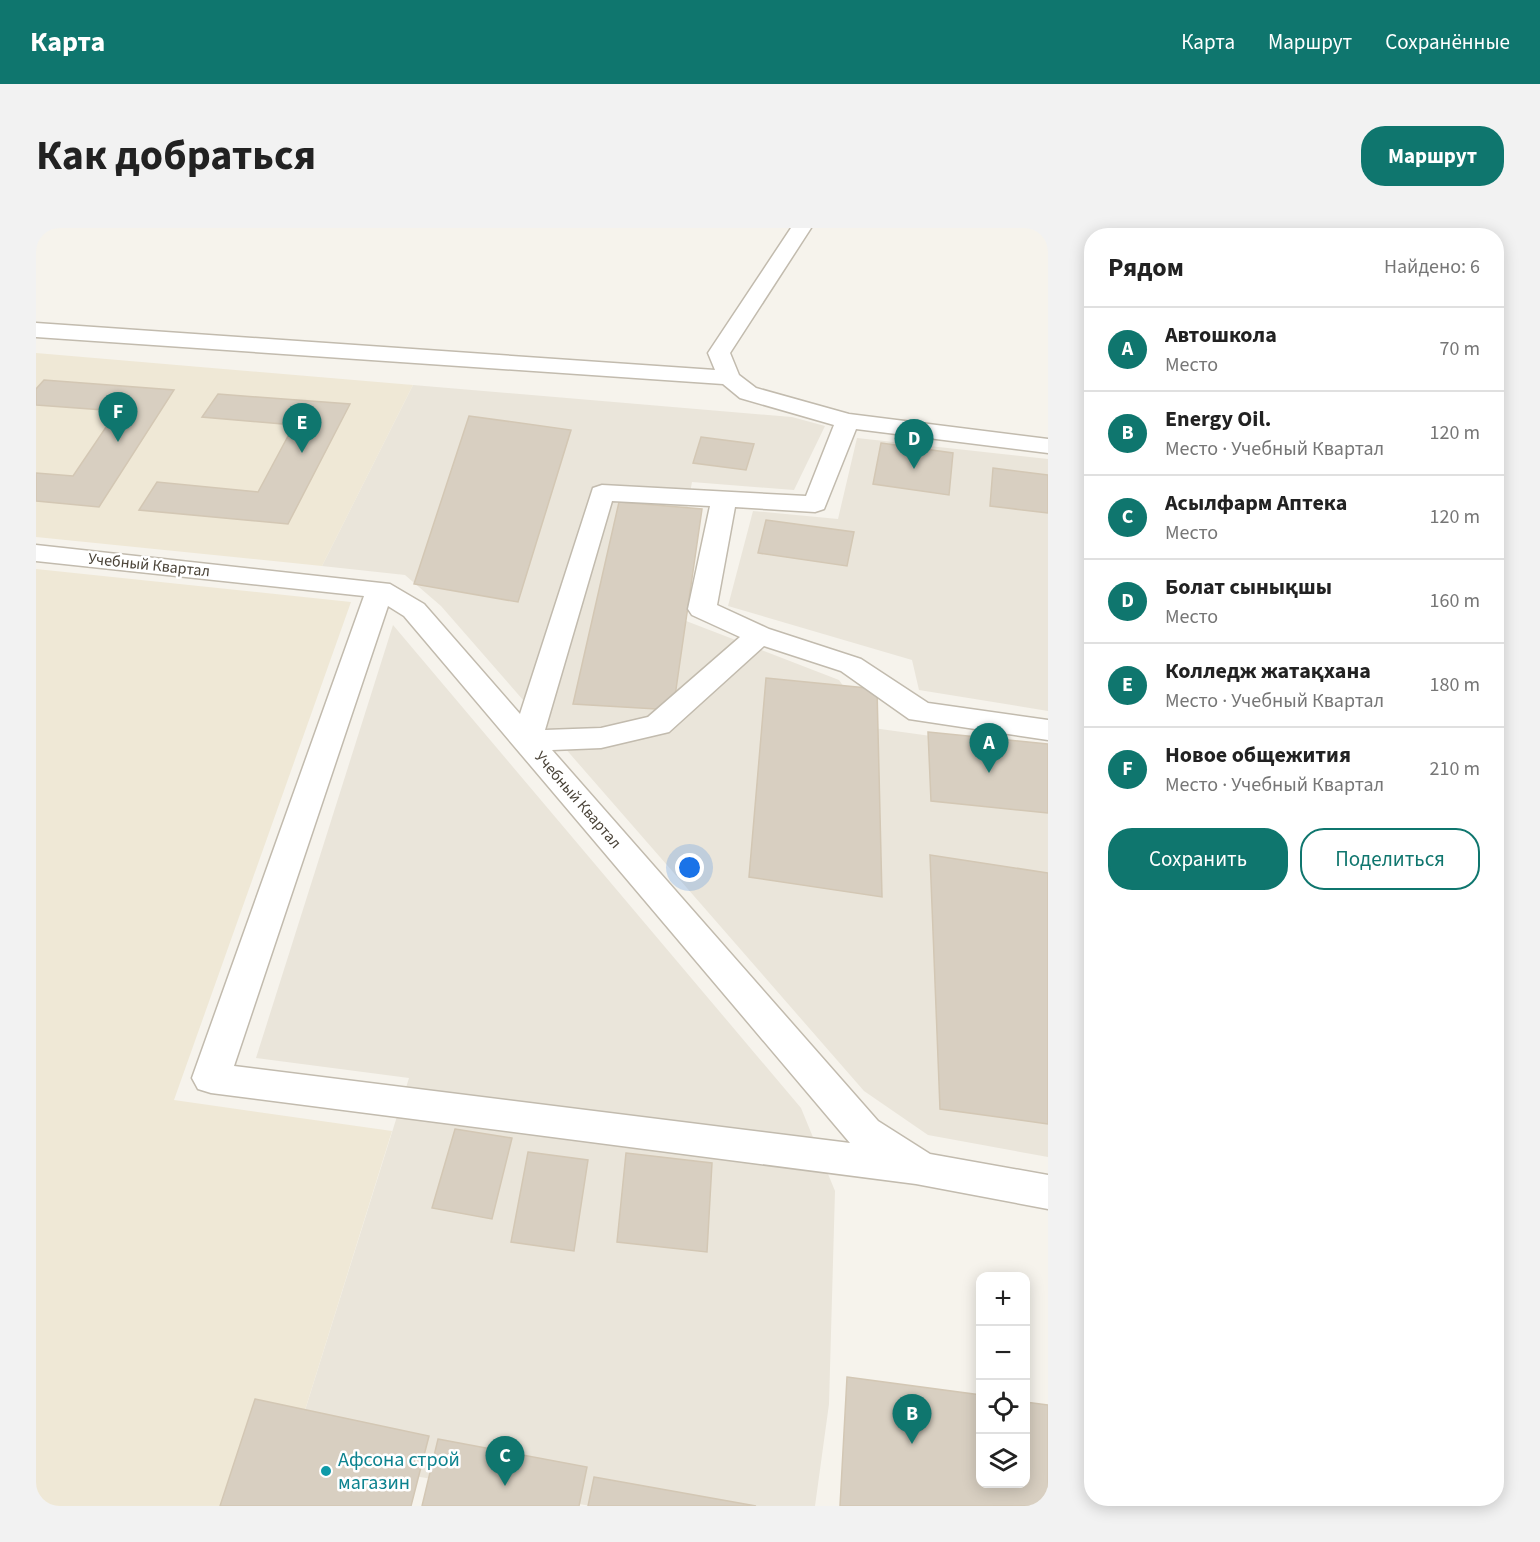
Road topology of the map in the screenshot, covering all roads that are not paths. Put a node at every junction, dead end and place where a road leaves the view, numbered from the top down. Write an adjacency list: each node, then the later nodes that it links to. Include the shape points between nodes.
1 (801, 228): 3 (street, via 719,353)
2 (36, 330): 3 (street)
3 (729, 378): 4 (street, via 748,393)
4 (847, 421): 5 (street); 6 (street, via 815,504)
5 (1048, 446)
6 (724, 499): 9 (street, via 702,609); 11 (street, via 602,493)
7 (36, 553): 8 (street, Учебный Квартал)
8 (380, 590): 11 (street, Учебный Квартал, via 414,610); 12 (street, via 211,1078)
9 (759, 635): 10 (street, via 851,665 920,712); 11 (street, via 658,725 601,738)
10 (1048, 730)
11 (527, 741): 12 (street, Учебный Квартал, via 864,1132)
12 (921, 1169): 13 (street, Учебный Квартал)
13 (1048, 1192)

